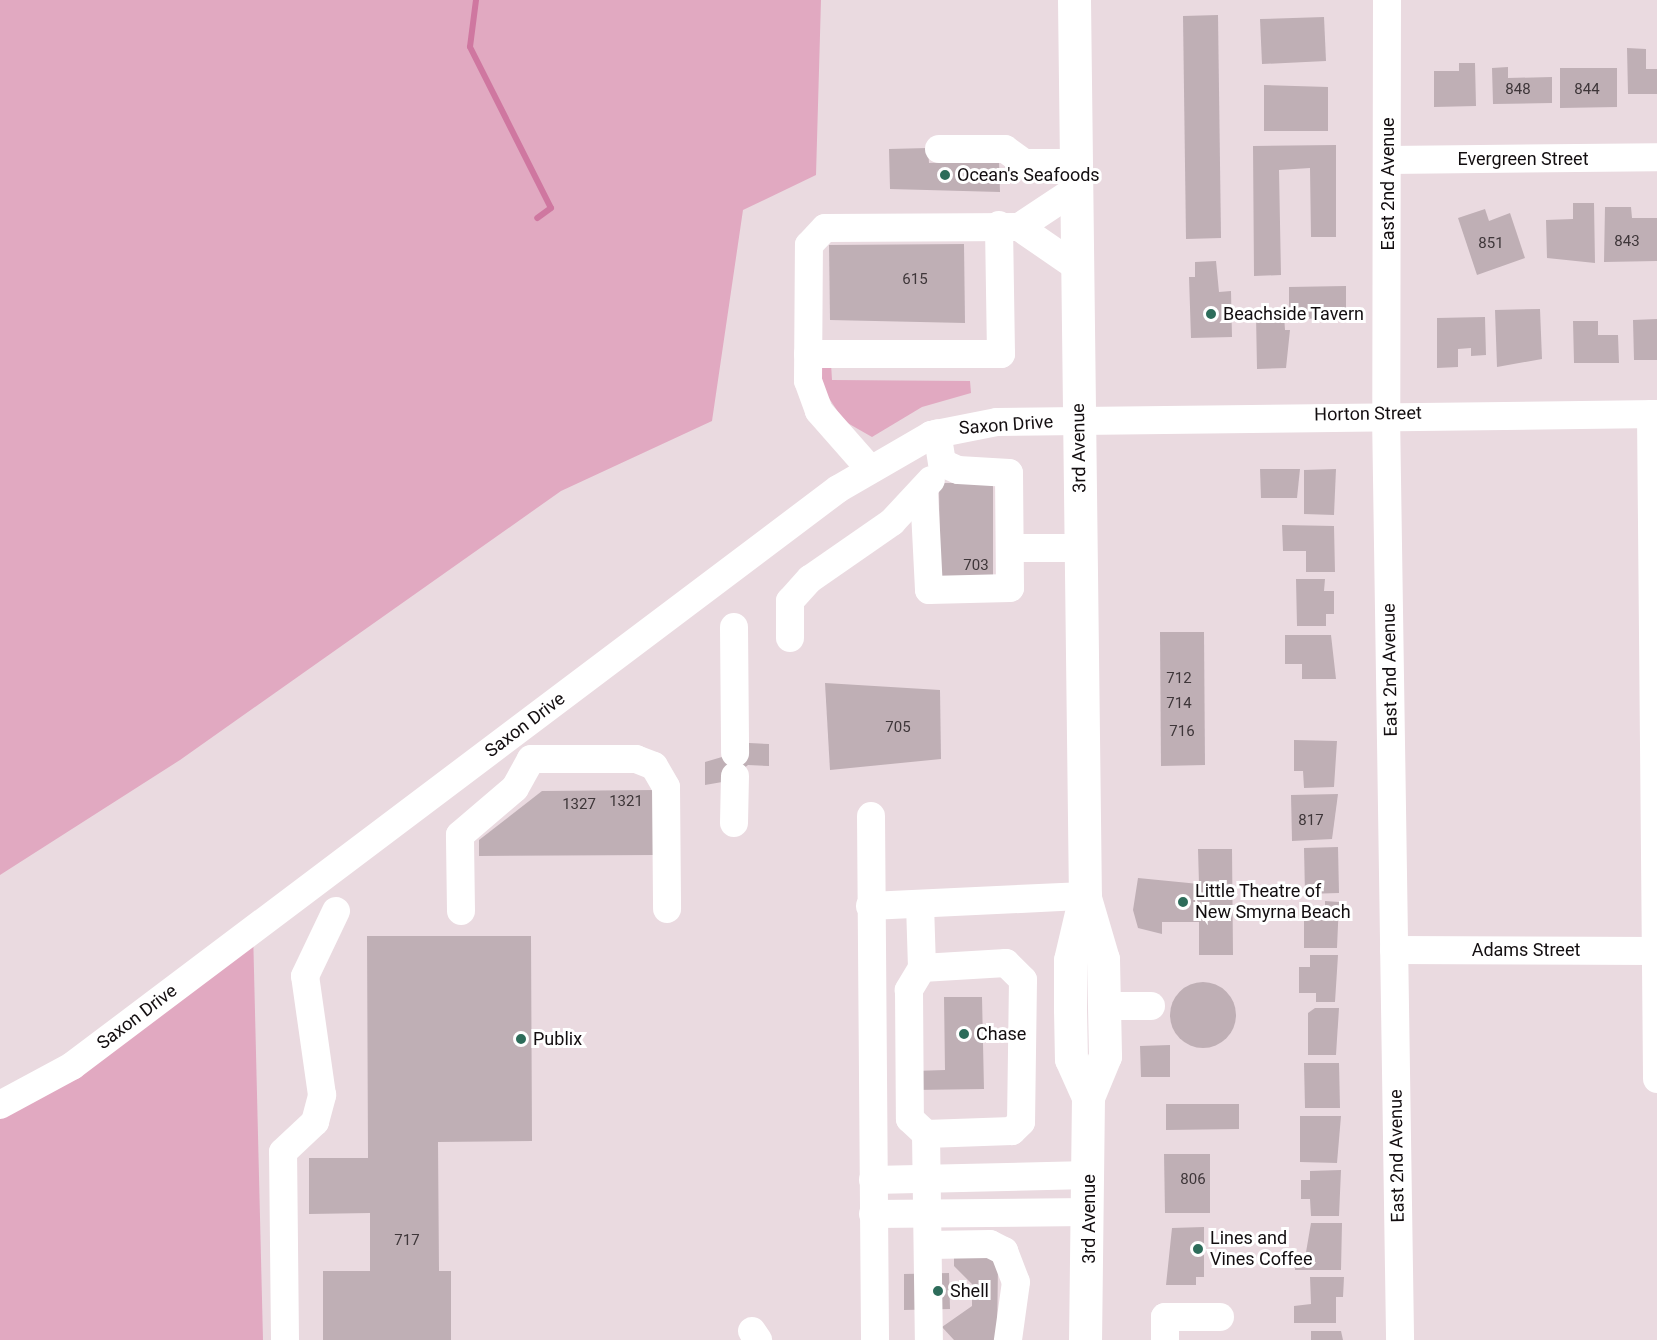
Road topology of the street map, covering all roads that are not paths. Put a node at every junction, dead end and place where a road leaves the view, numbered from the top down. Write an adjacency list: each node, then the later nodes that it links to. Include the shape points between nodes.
1 (1074, 0): 6 (main road, 3rd Avenue)
2 (1388, 0): 5 (street, East 2nd Avenue)
3 (939, 149): 6 (street, via 1005,149 1024,163)
4 (1657, 157): 5 (street, Evergreen Street)
5 (1388, 160): 10 (street, East 2nd Avenue)
6 (1076, 176): 7 (street); 8 (main road, 3rd Avenue)
7 (1009, 226): 8 (street); 9 (street, via 825,228 809,245); 9 (street, via 1001,354)
8 (1077, 267): 12 (main road, 3rd Avenue)
9 (808, 354): 15 (street, via 808,381 819,411)
10 (1386, 413): 11 (street, Horton Street); 12 (street, Horton Street); 29 (street, East 2nd Avenue)
11 (1654, 414): 30 (street)
12 (1079, 421): 13 (street, Saxon Drive, via 997,422); 18 (main road, 3rd Avenue)
13 (937, 433): 14 (street); 15 (street, Saxon Drive)
14 (942, 463): 16 (street); 17 (street, via 958,470 1009,473)
15 (870, 468): 36 (street, Saxon Drive, via 72,1066)
16 (924, 491): 17 (street, via 929,590 1010,588); 20 (street, via 892,522 810,579 790,601)
17 (1012, 548): 18 (street)
18 (1081, 548): 23 (main road, 3rd Avenue)
19 (734, 627): 22 (street)
20 (790, 638)
21 (871, 816): 25 (street)
22 (734, 823)
23 (1085, 896): 24 (street); 32 (main road, 3rd Avenue, via 1103,959); 35 (main road, 3rd Avenue, via 1070,960 1070,1049)
24 (920, 904): 25 (street); 31 (street)
25 (870, 906): 40 (street)
26 (667, 909): 28 (street, via 666,787 654,766 636,759 531,759 515,788 460,835)
27 (336, 911): 46 (street, via 305,976 320,1054 320,1104 315,1122 283,1152)
28 (461, 911)
29 (1394, 950): 30 (street, Adams Street); 52 (street, East 2nd Avenue)
30 (1657, 951): 34 (street)
31 (922, 968): 37 (street, via 909,990 910,1119); 37 (street, via 1005,963 1023,980 1021,1122 1012,1131)
32 (1104, 1006): 33 (street); 35 (main road, 3rd Avenue, via 1105,1056)
33 (1151, 1006)
34 (1657, 1079)
35 (1088, 1097): 38 (main road, 3rd Avenue)
36 (0, 1105)
37 (926, 1134): 39 (street)
38 (1089, 1175): 39 (street); 41 (main road, 3rd Avenue)
39 (928, 1179): 40 (street); 43 (street)
40 (873, 1180): 42 (street)
41 (1089, 1212): 43 (street); 50 (main road, 3rd Avenue)
42 (873, 1214): 43 (street); 47 (street)
43 (928, 1214): 44 (street)
44 (928, 1245): 48 (street); 49 (street, via 990,1244 1004,1251 1016,1282 1013,1331)
45 (1220, 1317): 51 (street, via 1165,1317)
46 (285, 1340)
47 (875, 1340)
48 (929, 1340)
49 (1008, 1340)
50 (1085, 1340)
51 (1165, 1340)
52 (1400, 1340)

